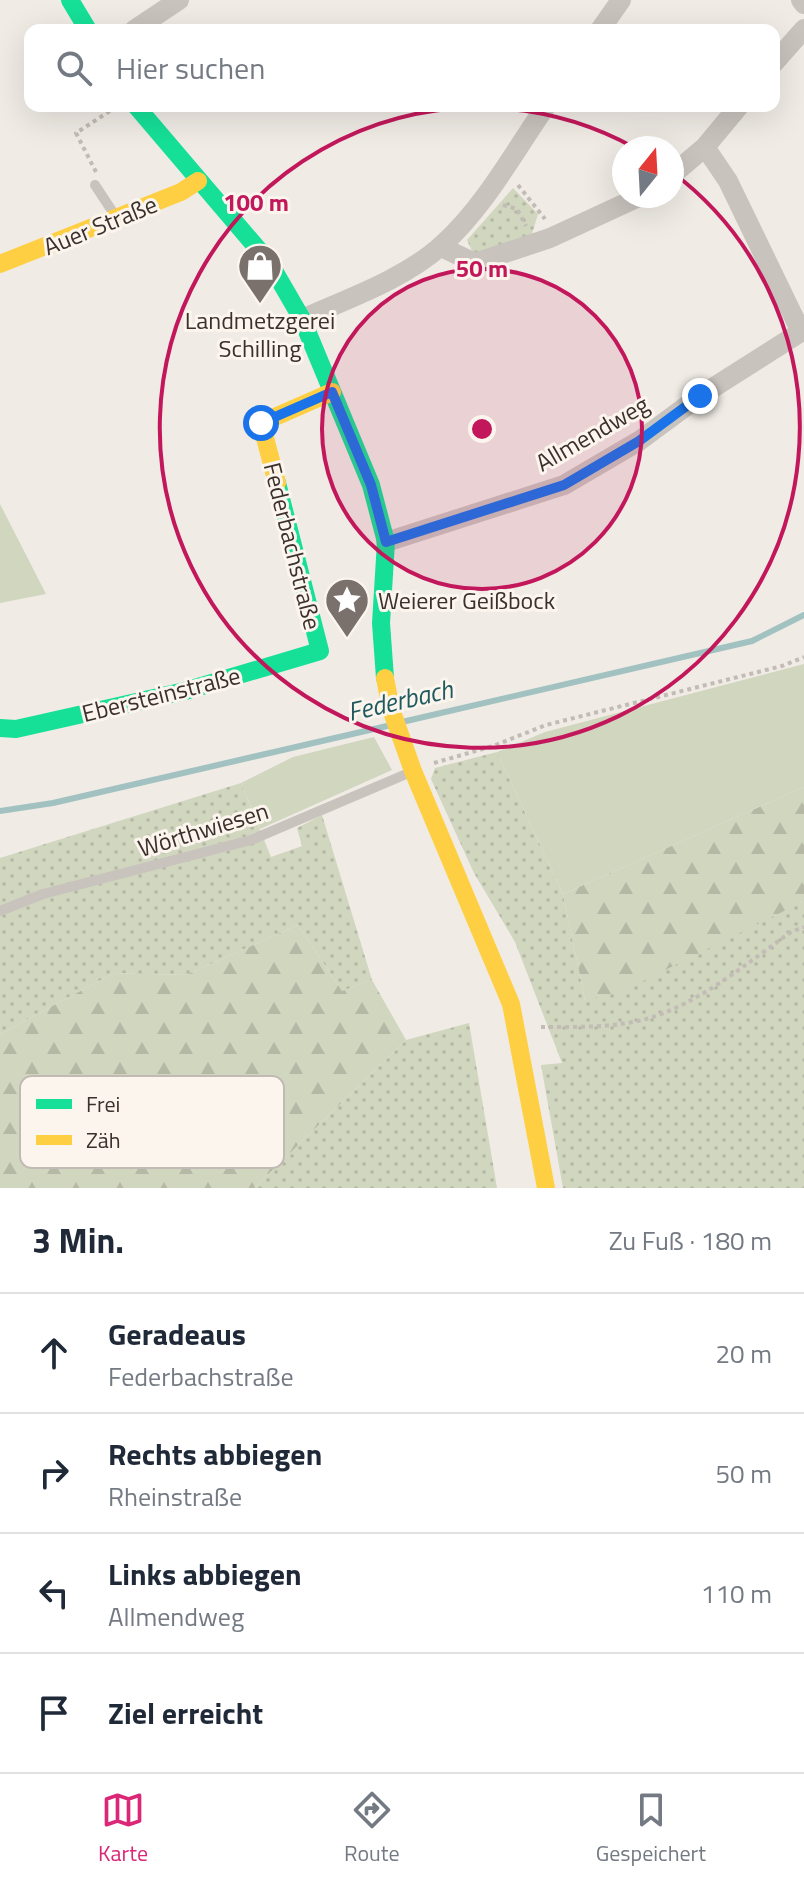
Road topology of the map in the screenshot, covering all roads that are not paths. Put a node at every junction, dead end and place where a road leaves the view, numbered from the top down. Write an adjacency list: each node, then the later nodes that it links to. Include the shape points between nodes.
1 (70, 0): 4 (main road)
2 (179, 0): 5 (street)
3 (621, 0): 6 (street)
4 (84, 24)
5 (143, 24)
6 (604, 24)
7 (804, 29): 8 (street)
8 (780, 56)
9 (141, 112): 14 (main road)
10 (542, 112): 18 (street, via 465,222)
11 (734, 112): 12 (street)
12 (705, 147): 13 (street); 21 (street, via 728,181)
13 (684, 165)
14 (198, 181): 17 (main road, Auer Straße); 20 (main road, via 269,262)
15 (95, 185): 17 (lane)
16 (615, 208): 18 (street, via 542,242 475,263)
17 (117, 219): 19 (main road, Auer Straße)
18 (441, 247): 20 (street, via 385,282)
19 (0, 264)
20 (302, 319): 22 (main road)
21 (802, 331): 23 (street, Allmendweg, via 564,485)
22 (332, 392): 23 (main road, via 371,485); 24 (main road, Federbachstraße, via 261,423)
23 (386, 542): 26 (main road, via 381,658 391,709)
24 (320, 651): 25 (main road, Ebersteinstraße, via 185,691 16,729)
25 (0, 728)
26 (413, 771): 27 (lane, Wörthwiesen, via 251,840 43,894); 28 (main road, via 517,1028)
27 (0, 911)
28 (546, 1188)

